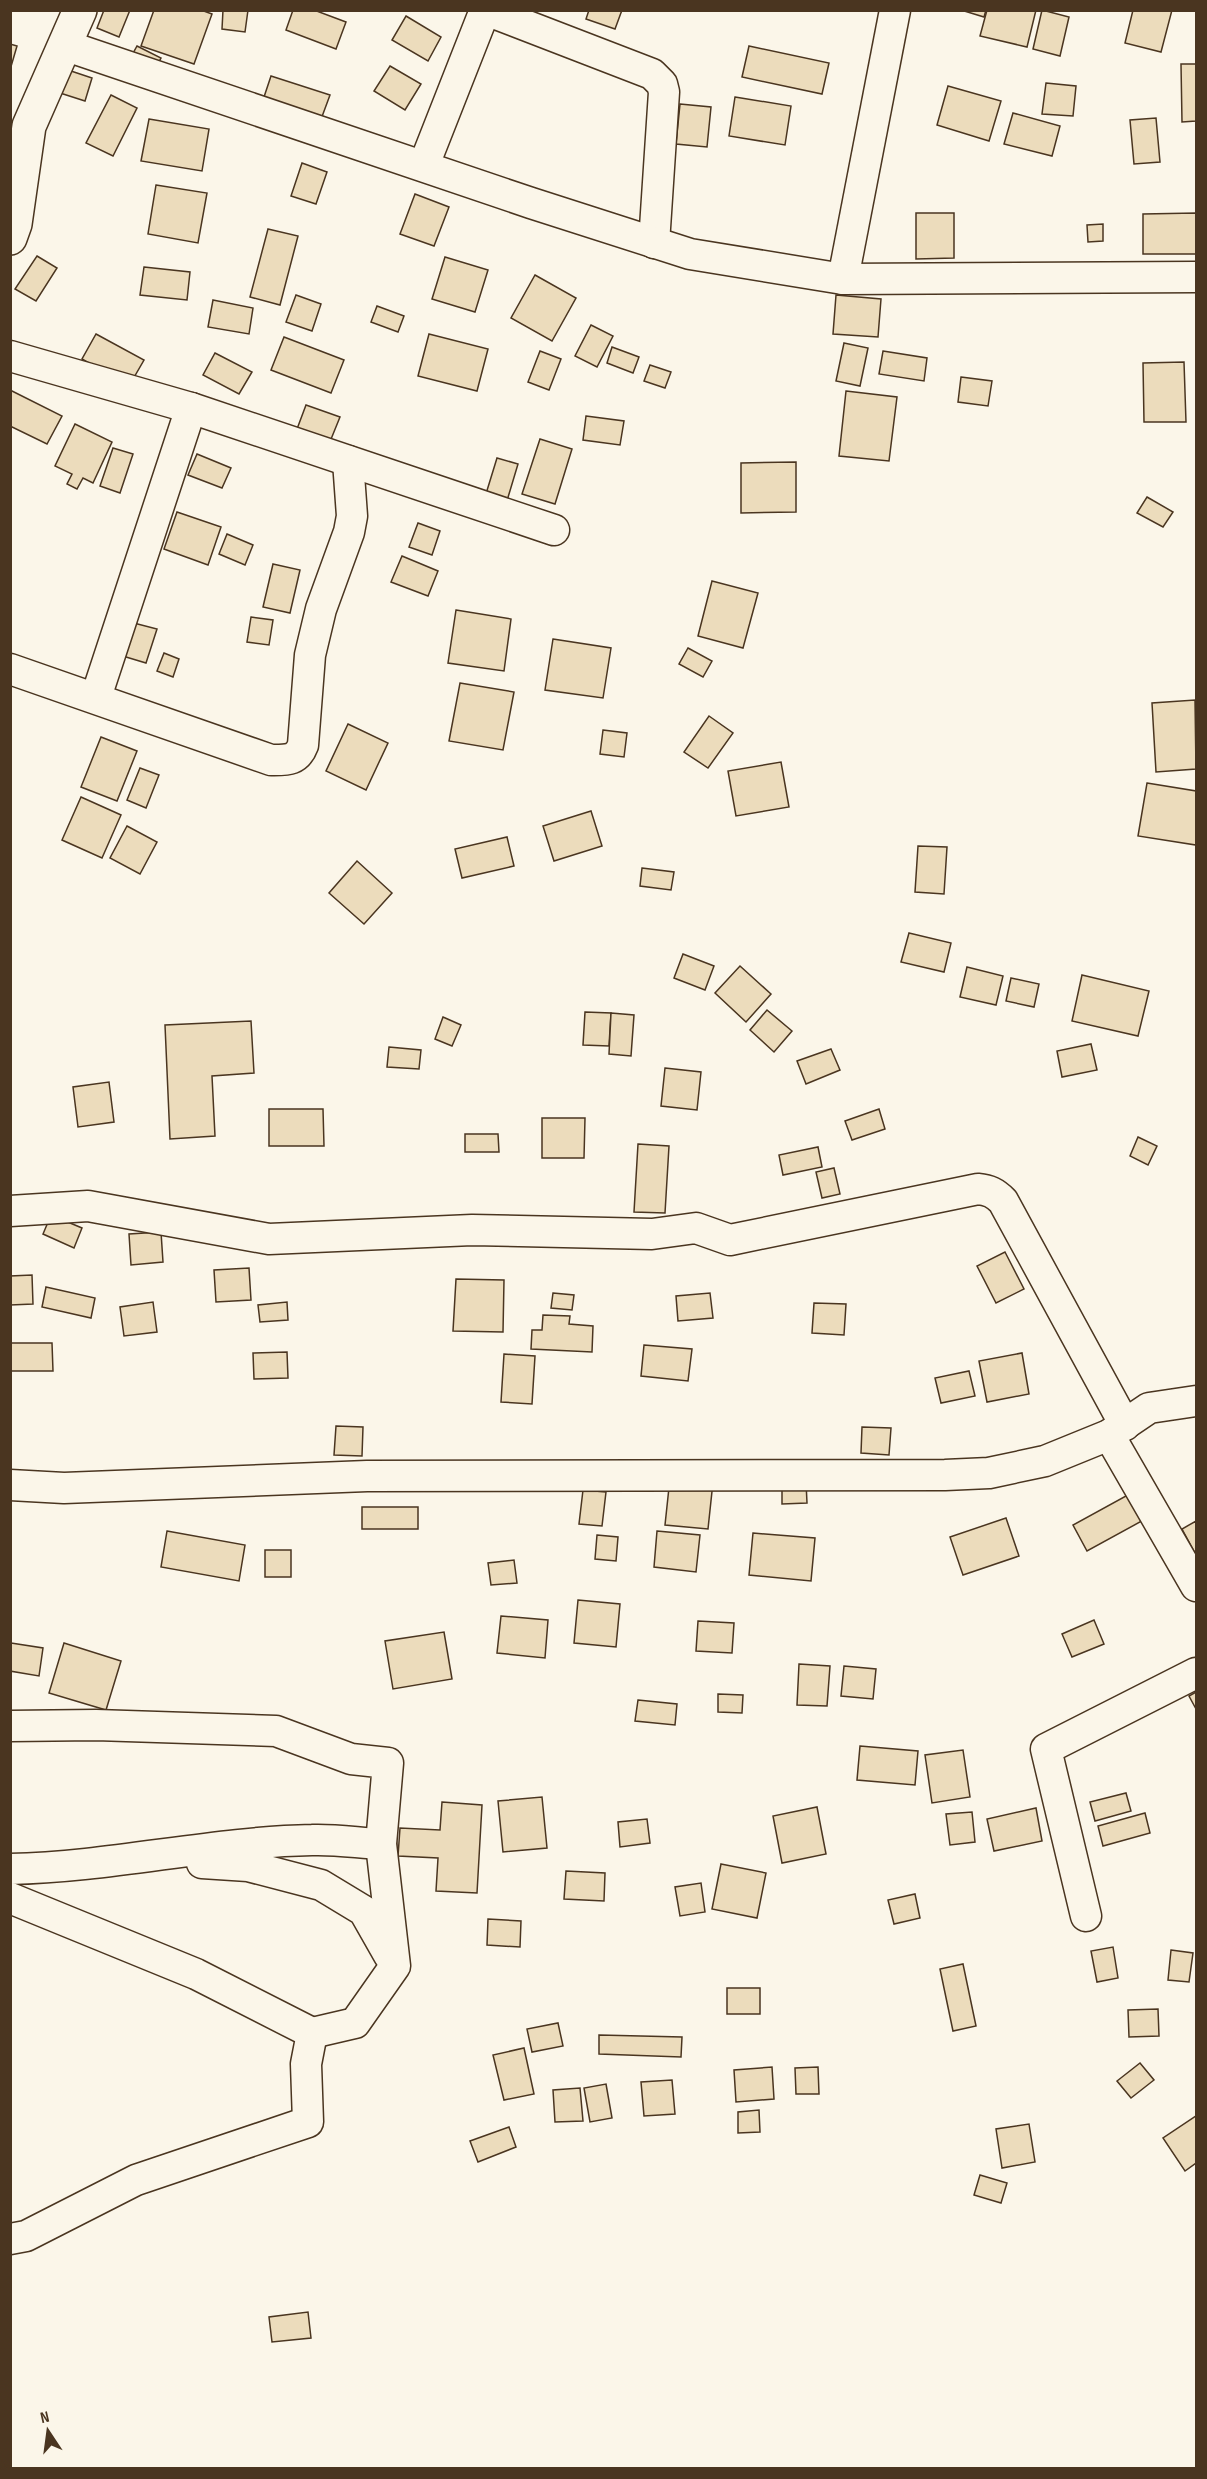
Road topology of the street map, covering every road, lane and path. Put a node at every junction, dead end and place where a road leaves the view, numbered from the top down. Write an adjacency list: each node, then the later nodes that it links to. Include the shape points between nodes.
1 (80, 10): 4 (street)
2 (485, 10): 5 (street); 7 (street, via 652,74 662,84)
3 (895, 10): 9 (street)
4 (67, 46): 5 (street); 6 (street, via 29,126)
5 (424, 165): 7 (street)
6 (10, 238)
7 (654, 243): 9 (street, via 690,254)
8 (1197, 277): 9 (street)
9 (843, 279)
10 (10, 356): 11 (street)
11 (191, 408): 12 (street); 15 (street)
12 (348, 461): 13 (street); 15 (street, via 351,524 321,609 310,655 299,754 290,760 271,760)
13 (554, 530)
14 (10, 669): 15 (street)
15 (96, 697)
16 (10, 1211): 18 (street, via 88,1206 269,1239 472,1230 652,1234 696,1228 730,1240 986,1190 1003,1201)
17 (1197, 1401): 18 (street, via 1149,1408)
18 (1117, 1430): 19 (street, via 1045,1461 989,1473 367,1476 64,1488); 20 (street)
19 (10, 1485)
20 (1197, 1586)
21 (1197, 1673): 27 (street, via 1046,1749)
22 (10, 1726): 23 (street, via 276,1731 351,1759 388,1762)
23 (381, 1844): 24 (street, via 315,1839); 28 (street)
24 (139, 1858): 25 (street); 28 (street, via 248,1866 321,1885 364,1911)
25 (10, 1869)
26 (10, 1898): 29 (street, via 196,1974)
27 (1086, 1916)
28 (395, 1966): 29 (street, via 355,2023)
29 (312, 2033): 30 (street, via 306,2064 308,2122 136,2180 26,2236)
30 (10, 2239)

